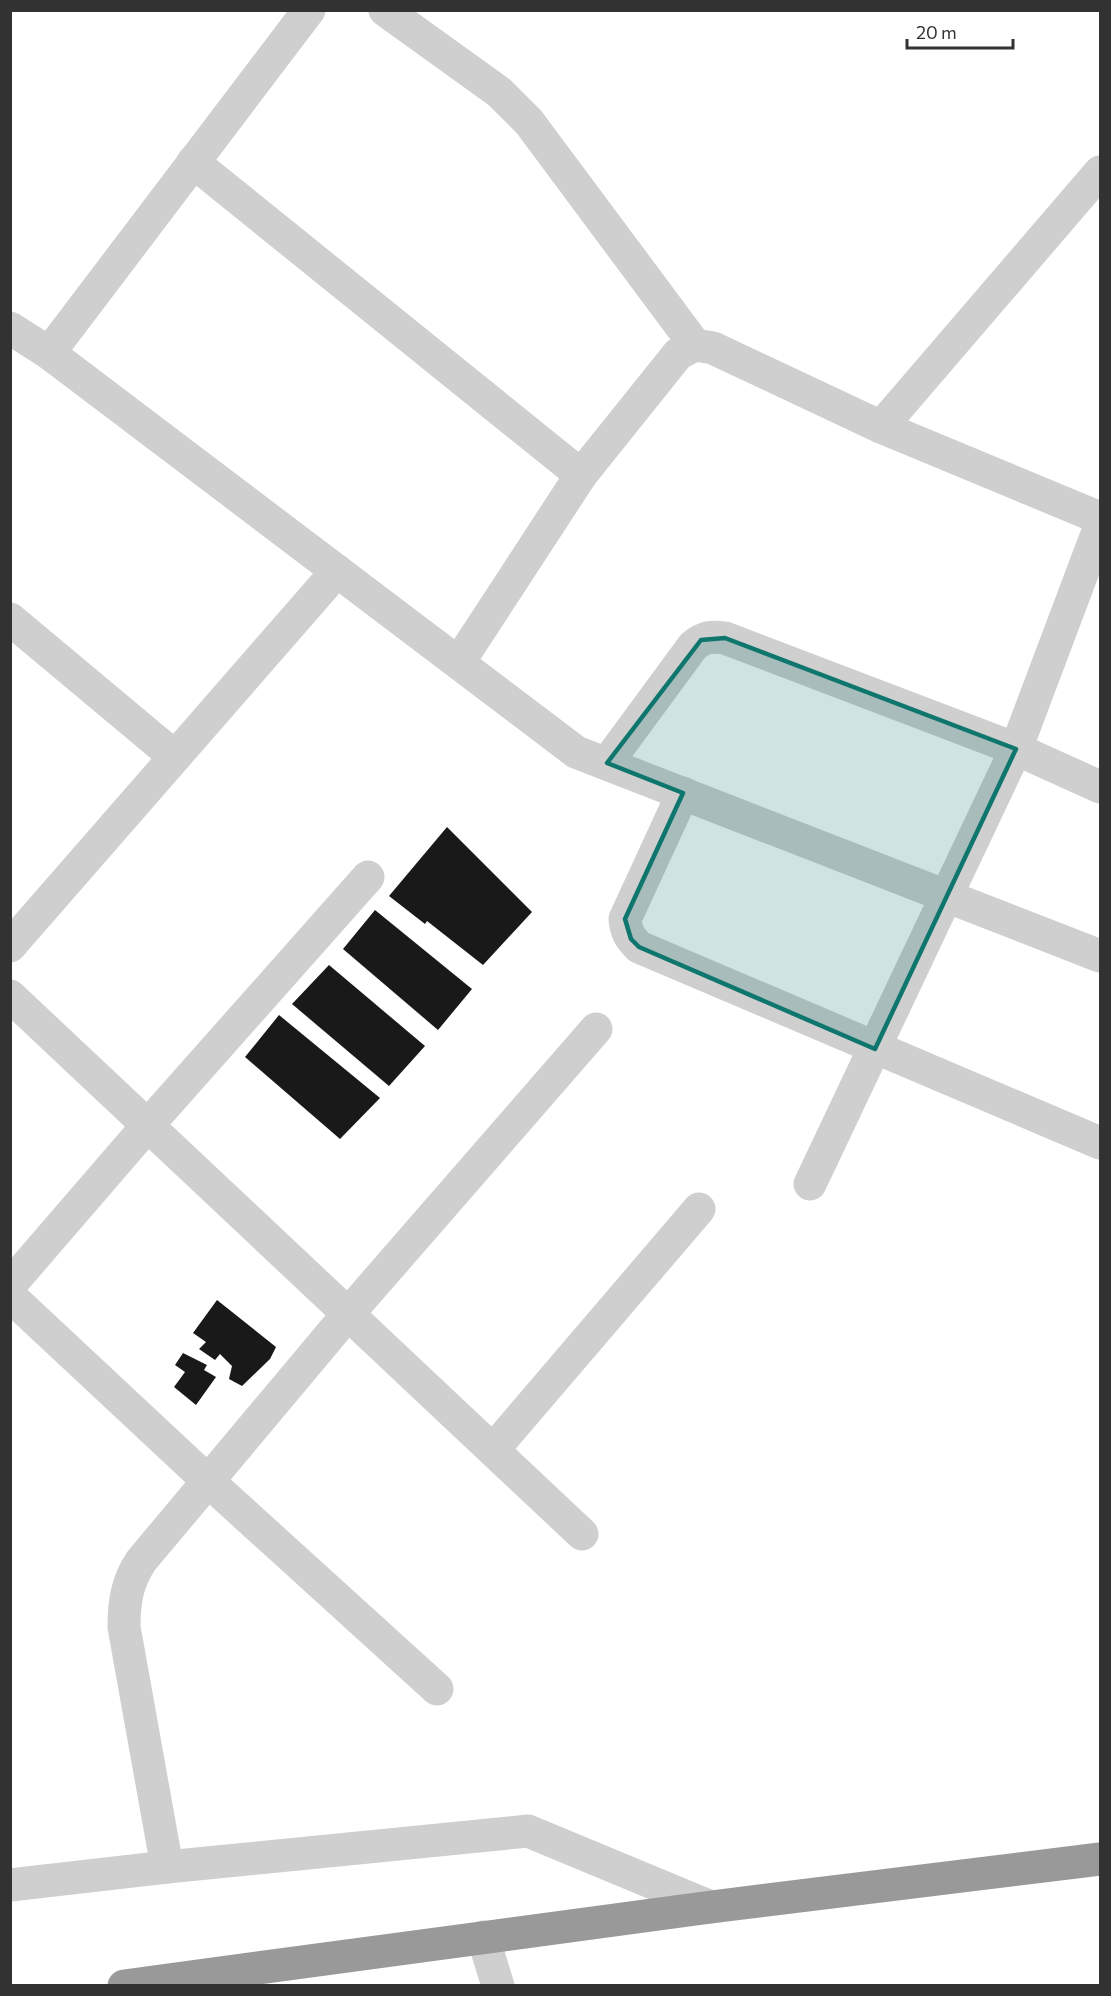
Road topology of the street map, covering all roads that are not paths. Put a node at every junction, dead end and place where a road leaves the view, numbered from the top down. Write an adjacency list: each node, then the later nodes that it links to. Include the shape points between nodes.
1 (309, 10): 3 (street)
2 (385, 10): 6 (street, via 500,92 530,122)
3 (193, 162): 7 (street); 9 (street)
4 (1101, 172): 8 (street)
5 (10, 328): 7 (street)
6 (695, 345): 8 (street, via 713,348); 9 (street, via 678,354)
7 (48, 353): 12 (street)
8 (881, 427): 10 (street)
9 (580, 475): 14 (street)
10 (1101, 518)
11 (1101, 526): 15 (street)
12 (337, 571): 14 (street); 16 (street)
13 (10, 619): 16 (street)
14 (459, 662): 17 (street, via 576,752)
15 (1016, 749): 17 (street, via 712,636 693,646); 18 (street); 21 (street)
16 (175, 757): 22 (street)
17 (607, 764): 19 (street)
18 (1101, 787)
19 (683, 793): 21 (street); 26 (street, via 625,919 631,939 639,946)
20 (368, 877): 27 (street)
21 (948, 896): 23 (street); 26 (street)
22 (10, 946)
23 (1101, 956)
24 (10, 996): 27 (street)
25 (596, 1029): 33 (street)
26 (875, 1048): 28 (street); 29 (street)
27 (148, 1125): 31 (street); 33 (street)
28 (1101, 1143)
29 (810, 1184)
30 (699, 1209): 34 (street)
31 (10, 1285)
32 (10, 1296): 35 (street)
33 (348, 1314): 34 (street); 35 (street)
34 (493, 1450): 36 (street)
35 (208, 1481): 37 (street); 39 (street, via 141,1561 130,1581 124,1606 124,1627)
36 (582, 1534)
37 (437, 1689)
38 (1101, 1859): 41 (highway)
39 (167, 1867): 40 (street); 41 (street, via 528,1831)
40 (10, 1885)
41 (711, 1907): 42 (highway)
42 (483, 1937): 43 (highway); 44 (street)
43 (124, 1986)
44 (498, 1986)

